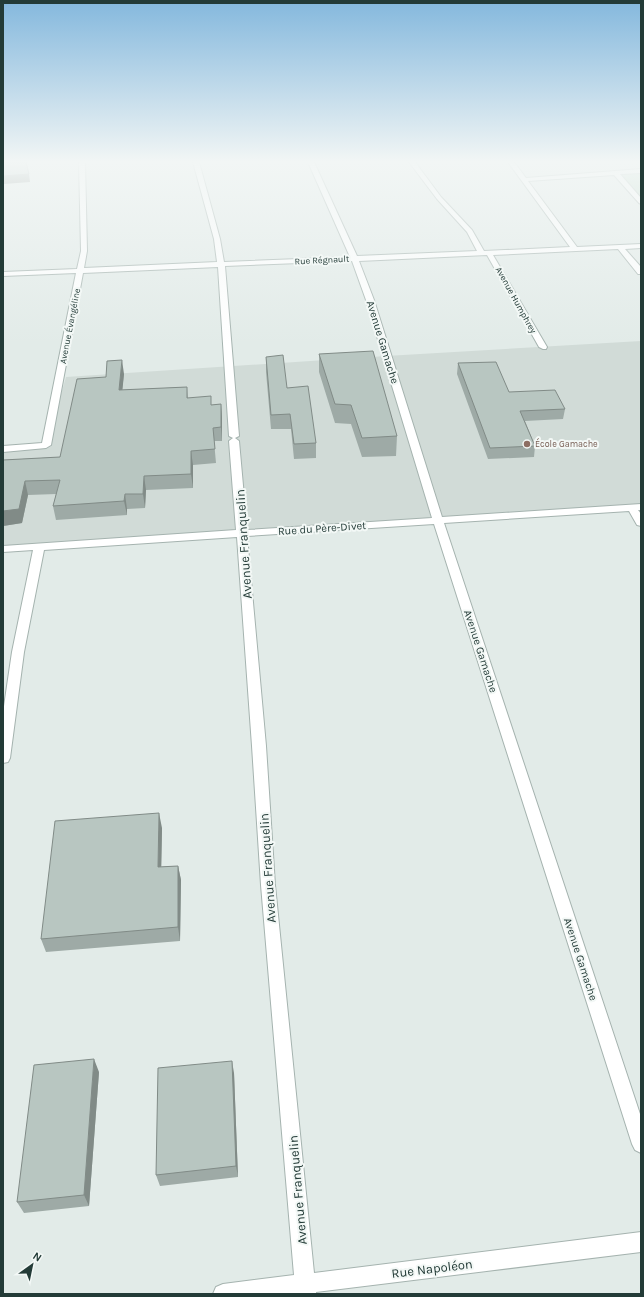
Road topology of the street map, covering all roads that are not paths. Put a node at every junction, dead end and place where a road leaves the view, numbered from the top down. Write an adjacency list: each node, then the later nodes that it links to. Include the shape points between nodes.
1 (83, 223): 12 (street, Avenue Évangéline, via 84,251)
2 (213, 223): 11 (street, Avenue Franquelin)
3 (340, 223): 10 (street, Avenue Gamache)
4 (462, 223): 9 (street, Avenue Humphrey)
5 (555, 223): 8 (street)
6 (641, 246): 7 (street, Rue Régnault)
7 (620, 247): 8 (street, Rue Régnault); 13 (street)
8 (575, 249): 9 (street, Rue Régnault)
9 (486, 253): 10 (street, Rue Régnault); 15 (street, Avenue Humphrey)
10 (355, 258): 11 (street, Rue Régnault); 18 (street, Avenue Gamache)
11 (221, 265): 12 (street, Rue Régnault); 20 (street, Avenue Franquelin)
12 (80, 271): 14 (street, Rue Régnault); 16 (street, Avenue Évangéline, via 46,445)
13 (641, 272)
14 (3, 274)
15 (543, 347)
16 (3, 449)
17 (636, 508): 18 (street, Rue du Père-Divet); 19 (street)
18 (438, 521): 20 (street, Rue du Père-Divet); 24 (street, Avenue Gamache)
19 (641, 523)
20 (242, 533): 21 (street, Rue du Père-Divet); 26 (street, Avenue Franquelin, via 268,885)
21 (39, 547): 22 (street, Rue du Père-Divet); 23 (street, via 18,652)
22 (3, 549)
23 (3, 758)
24 (641, 1144)
25 (641, 1242): 26 (street, Rue Napoléon)
26 (306, 1289): 27 (street, Rue Napoléon)
27 (223, 1294)

